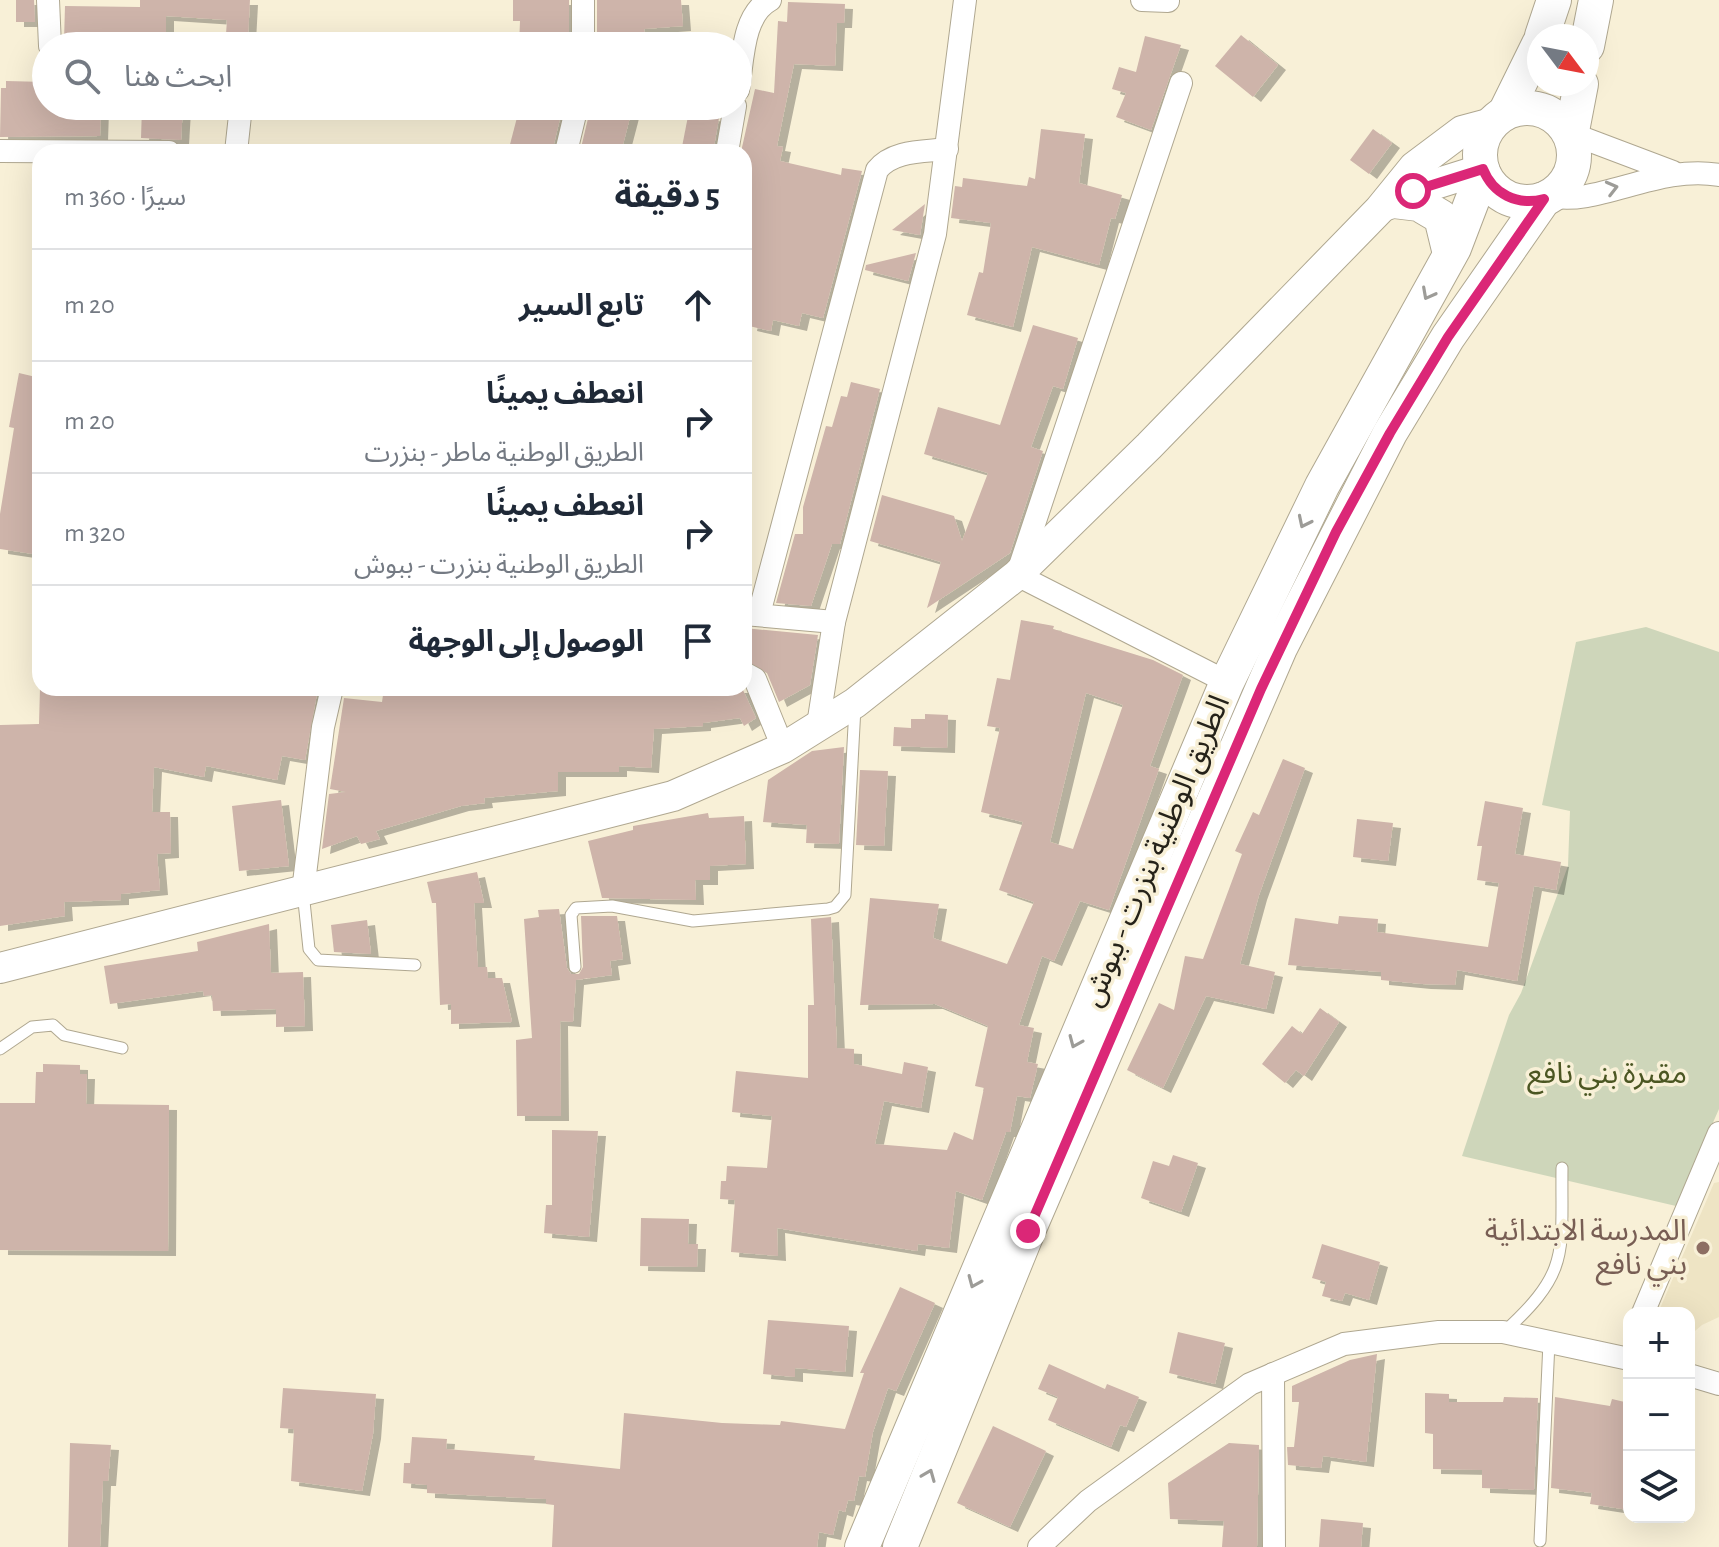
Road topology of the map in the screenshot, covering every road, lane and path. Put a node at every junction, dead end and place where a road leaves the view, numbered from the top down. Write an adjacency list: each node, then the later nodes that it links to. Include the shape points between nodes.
1 (48, 0): 11 (street)
2 (583, 0): 12 (street)
3 (770, 0): 13 (street, via 756,10)
4 (965, 0): 25 (street)
5 (1142, 0): 8 (street)
6 (1554, 0): 9 (main road)
7 (1596, 0): 10 (main road)
8 (1168, 1)
9 (1546, 24)
10 (1591, 24)
11 (49, 32)
12 (583, 32)
13 (749, 32)
14 (1527, 66): 17 (main road)
15 (1181, 83): 34 (street)
16 (1579, 96): 21 (main road)
17 (1498, 118): 21 (main road, via 1535,108 1550,113); 28 (main road, via 1481,145); 32 (street, via 1462,131 1437,148 1414,167)
18 (239, 120): 22 (street)
19 (574, 120): 23 (street)
20 (733, 120): 24 (street)
21 (1571, 137): 29 (street); 31 (main road, via 1575,151 1569,177)
22 (237, 144)
23 (568, 144)
24 (728, 144)
25 (947, 149): 35 (street, via 898,156 877,170); 37 (street, via 921,296)
26 (0, 151): 27 (street)
27 (32, 151)
28 (1483, 171): 31 (main road, via 1504,196 1519,201); 32 (street, via 1413,191); 33 (main road, الطريق الوطنية بنزرت - ببوش)
29 (1674, 172): 30 (street); 31 (street, one-way to 29, via 1571,199)
30 (1719, 175)
31 (1547, 197): 61 (main road, الطريق الوطنية بنزرت - ببوش, one-way to 31, via 1028,1231 1286,635 1390,433 1448,337)
32 (1386, 206): 33 (main road, via 1419,204 1441,217); 34 (street)
33 (1450, 254): 39 (main road, الطريق الوطنية بنزرت - ببوش, one-way to 39, via 1322,486)
34 (1017, 575): 39 (street); 41 (street)
35 (752, 610)
36 (752, 614): 37 (street)
37 (834, 622): 42 (street)
38 (752, 677): 43 (street)
39 (1227, 682): 60 (main road, الطريق الوطنية بنزرت - ببوش, one-way to 60)
40 (330, 696): 44 (street)
41 (855, 703): 42 (street); 46 (lane, via 841,902 828,909 693,921 612,906 576,908 571,915)
42 (818, 725): 43 (street)
43 (783, 748): 44 (street, via 673,796)
44 (303, 891): 45 (lane, via 309,949 318,960); 47 (street)
45 (415, 965)
46 (575, 967)
47 (0, 968)
48 (122, 1048): 49 (lane, via 64,1035 53,1025 32,1027)
49 (0, 1049)
50 (1719, 1133): 52 (street)
51 (1562, 1168): 53 (lane, via 1561,1251 1555,1272 1545,1291)
52 (1646, 1307)
53 (1503, 1332): 54 (street); 56 (street, via 1439,1332 1344,1344)
54 (1549, 1342): 55 (street); 59 (lane)
55 (1623, 1353)
56 (1273, 1374): 62 (street, via 1183,1430 1088,1501); 63 (street)
57 (1695, 1377): 58 (street)
58 (1719, 1384)
59 (1540, 1541)
60 (862, 1547)
61 (900, 1547)
62 (1039, 1547)
63 (1274, 1547)

